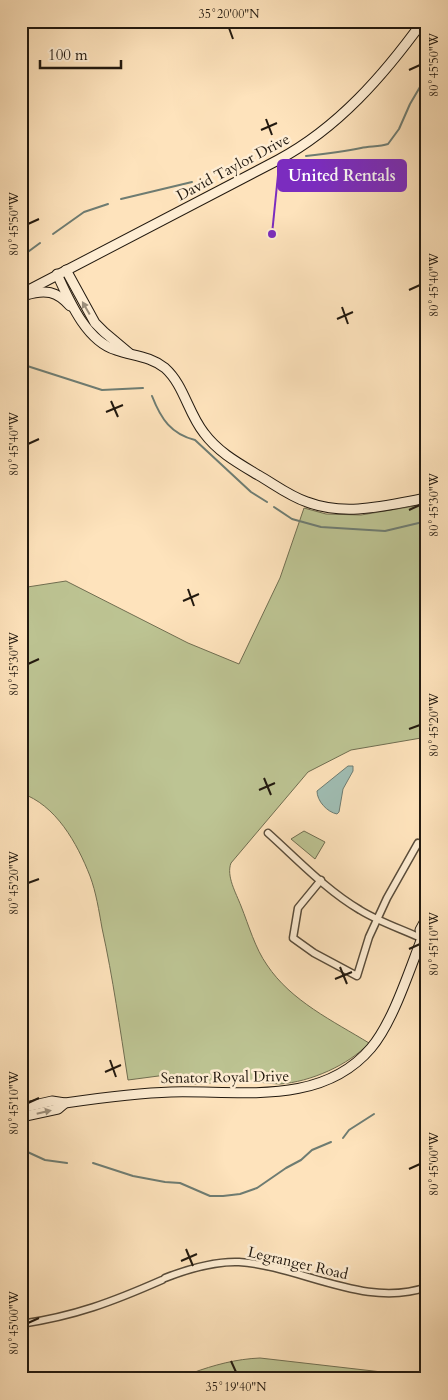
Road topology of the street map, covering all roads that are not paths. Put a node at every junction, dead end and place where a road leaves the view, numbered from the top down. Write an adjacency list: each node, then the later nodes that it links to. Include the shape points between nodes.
1 (423, 21): 2 (street, David Taylor Drive, via 380,75 307,142)
2 (61, 272): 3 (street, David Taylor Drive); 4 (street); 5 (street, one-way to 2, via 95,323)
3 (21, 295): 4 (street, via 40,291 54,293)
4 (82, 319): 5 (street, via 91,333 105,345)
5 (129, 353): 6 (street, via 155,361 171,374 198,425 217,447 292,496 321,507 349,510)
6 (427, 498)
7 (268, 833): 9 (street)
8 (427, 848): 11 (street, via 418,843)
9 (321, 880): 11 (street, via 351,905); 11 (street, via 297,911 293,938 306,948 357,976)
10 (427, 917): 12 (street, Senator Royal Drive, via 420,930)
11 (378, 919): 12 (street)
12 (425, 937): 13 (street, Senator Royal Drive, via 380,1036 360,1060 330,1079 285,1091 165,1092)
13 (65, 1102): 14 (street, Senator Royal Drive, via 52,1101); 15 (street, Senator Royal Drive, one-way to 13, via 58,1109)
14 (21, 1108)
15 (21, 1117)
16 (427, 1288): 17 (street, Legranger Road, via 401,1294 376,1293 240,1262 207,1265 163,1279 89,1310)
17 (21, 1324)

